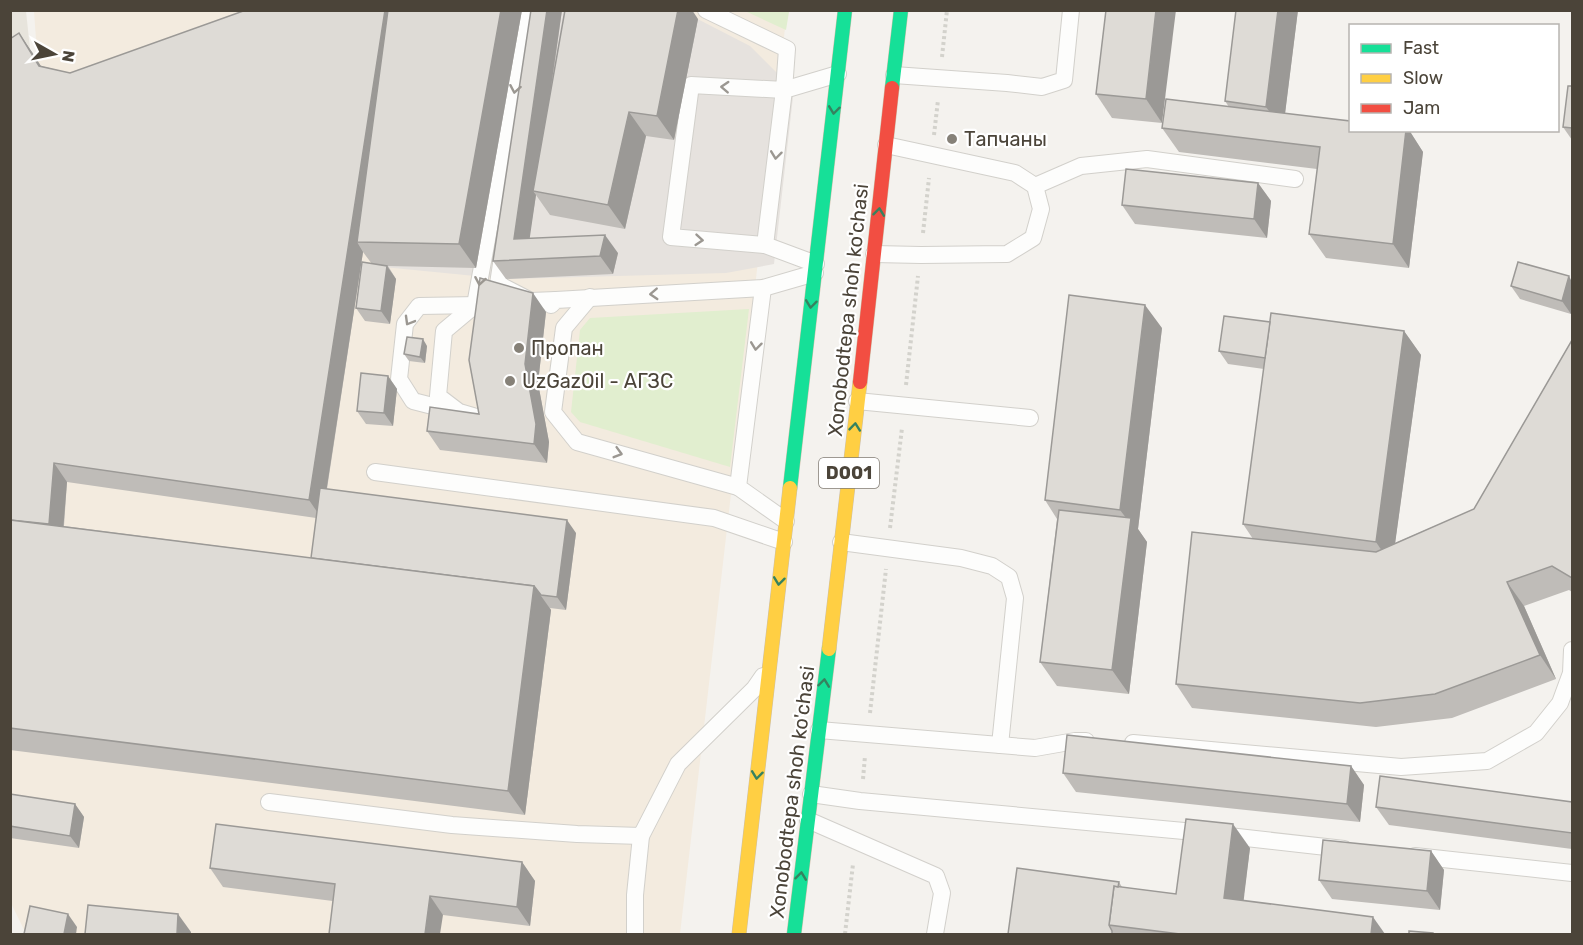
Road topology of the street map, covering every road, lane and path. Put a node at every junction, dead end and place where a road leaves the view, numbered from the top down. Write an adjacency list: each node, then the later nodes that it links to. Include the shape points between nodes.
1 (529, 10): 25 (lane, one-way to 25)
2 (540, 10): 14 (lane)
3 (706, 10): 11 (lane, via 787,49)
4 (845, 10): 8 (highway, Xonobodtepa shoh ko'chasi / D001)
5 (901, 10): 9 (highway, Xonobodtepa shoh ko'chasi / D001)
6 (947, 10): 10 (path)
7 (1071, 10): 10 (lane, via 1064,80 1042,87)
8 (838, 74): 11 (lane); 21 (highway, Xonobodtepa shoh ko'chasi / D001, one-way to 21)
9 (894, 75): 10 (lane); 12 (highway, Xonobodtepa shoh ko'chasi / D001)
10 (940, 78): 13 (path)
11 (784, 90): 18 (lane, one-way to 18); 18 (lane, one-way to 18, via 691,85 671,237)
12 (886, 146): 13 (lane); 19 (highway, Xonobodtepa shoh ko'chasi / D001, one-way to 12)
13 (932, 155): 16 (lane, via 1015,173); 20 (path)
14 (516, 170)
15 (1295, 179): 16 (lane, via 1147,159 1081,166)
16 (1035, 186): 20 (lane, via 1041,209 1033,238 1007,254)
17 (505, 238): 23 (lane, via 498,284 531,301)
18 (765, 245): 21 (lane)
19 (874, 254): 20 (lane); 26 (highway, Xonobodtepa shoh ko'chasi / D001)
20 (921, 255): 27 (path)
21 (815, 268): 22 (lane); 35 (highway, Xonobodtepa shoh ko'chasi / D001, one-way to 35)
22 (763, 288): 23 (lane, one-way to 23); 34 (lane, one-way to 34)
23 (590, 297): 32 (lane, via 564,328 554,412)
24 (493, 304): 25 (lane)
25 (476, 305): 28 (lane, via 444,331 438,396); 28 (lane, one-way to 28, via 419,306 405,324 399,379 413,401)
26 (857, 401): 27 (lane); 37 (highway, Xonobodtepa shoh ko'chasi / D001, one-way to 26)
27 (904, 406): 30 (lane); 38 (path)
28 (459, 412): 29 (lane)
29 (479, 417)
30 (1030, 418)
31 (555, 436): 32 (lane)
32 (577, 442): 34 (lane, one-way to 34)
33 (375, 472): 36 (lane, via 714,518)
34 (738, 487): 35 (lane)
35 (786, 520): 36 (highway, Xonobodtepa shoh ko'chasi / D001)
36 (784, 542): 40 (highway, Xonobodtepa shoh ko'chasi / D001, one-way to 40)
37 (841, 542): 38 (lane); 41 (highway, Xonobodtepa shoh ko'chasi / D001, one-way to 37)
38 (888, 548): 42 (path); 43 (lane, via 992,566 1009,577 1015,598)
39 (1572, 650): 43 (lane, via 1571,673 1560,703 1536,733 1487,761 1401,767 1112,742 1075,741 1035,748)
40 (769, 668): 48 (lane, via 678,764); 54 (highway, Xonobodtepa shoh ko'chasi / D001, one-way to 54)
41 (819, 730): 42 (lane); 44 (highway, Xonobodtepa shoh ko'chasi / D001)
42 (868, 734): 43 (lane); 45 (path)
43 (1000, 745)
44 (811, 795): 45 (lane); 47 (highway, Xonobodtepa shoh ko'chasi / D001)
45 (860, 801): 50 (lane)
46 (269, 802): 48 (lane, via 452,825)
47 (808, 820): 49 (lane); 55 (highway, Xonobodtepa shoh ko'chasi / D001, one-way to 47)
48 (641, 836): 53 (lane)
49 (856, 842): 56 (path); 57 (lane, via 936,876 942,893)
50 (1361, 850)
51 (1396, 854): 52 (lane)
52 (1572, 873)
53 (635, 934)
54 (739, 934)
55 (794, 934)
56 (845, 934)
57 (935, 934)

